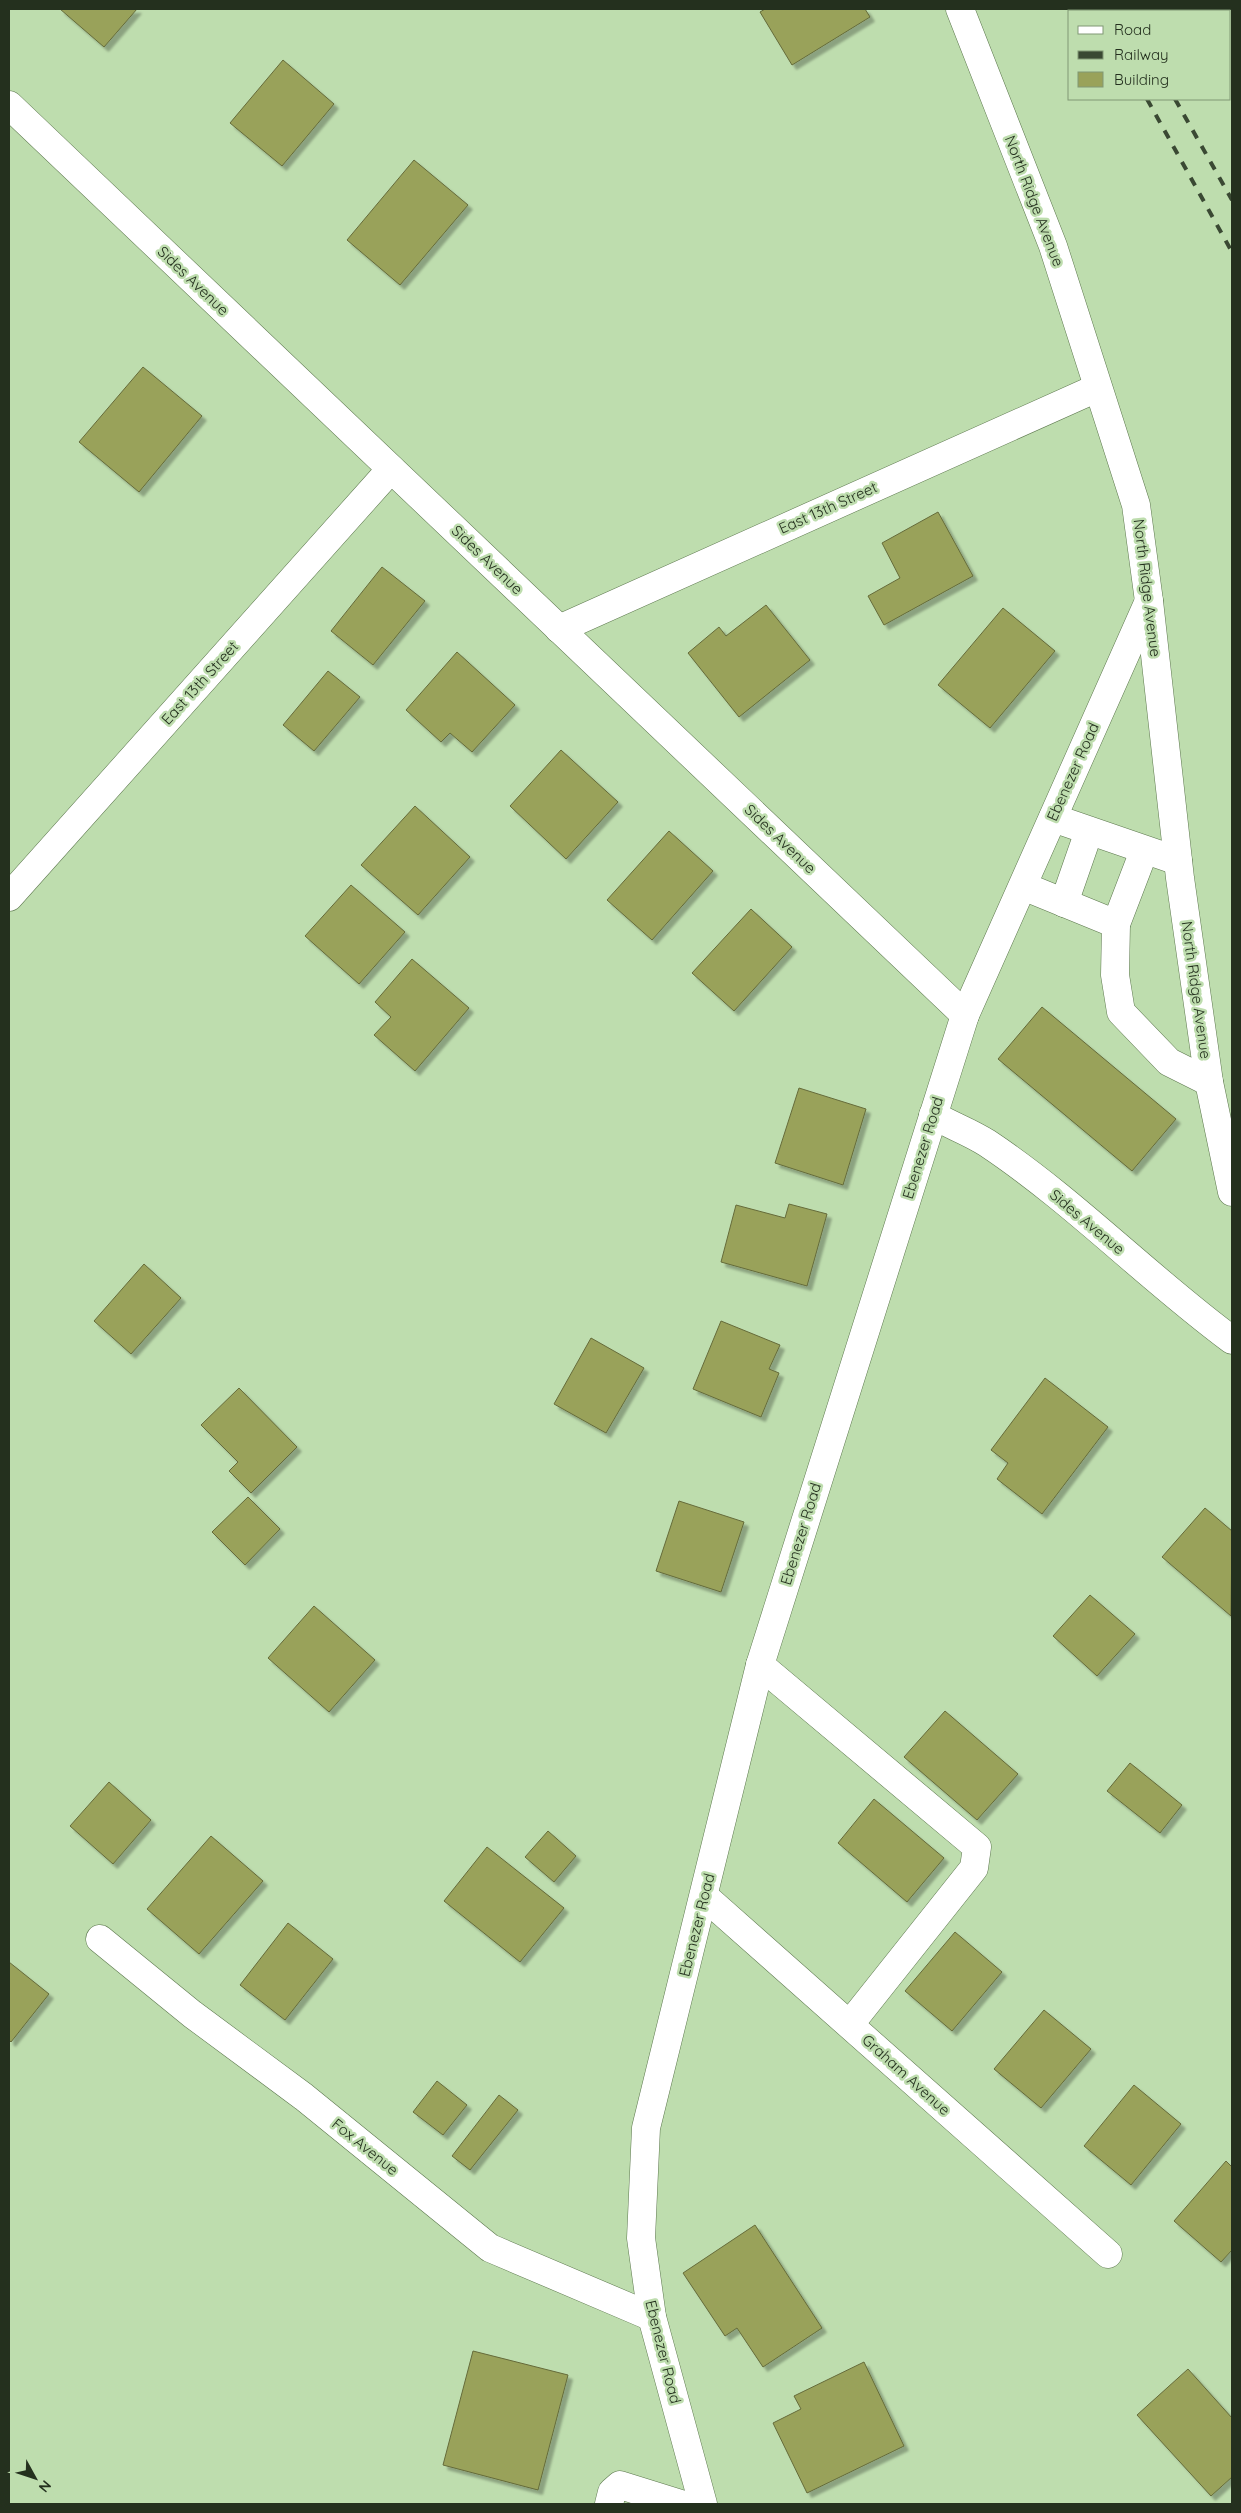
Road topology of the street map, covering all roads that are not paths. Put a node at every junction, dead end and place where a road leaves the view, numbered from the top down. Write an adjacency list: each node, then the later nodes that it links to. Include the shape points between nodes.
1 (960, 9): 3 (street, North Ridge Avenue, via 1052,246)
2 (9, 105): 4 (street, Sides Avenue)
3 (1097, 388): 5 (street, North Ridge Avenue, via 1136,505); 6 (street, East 13th Street)
4 (391, 469): 6 (street, Sides Avenue); 12 (street, East 13th Street)
5 (1149, 600): 7 (street, Ebenezer Road); 10 (street, North Ridge Avenue)
6 (559, 629): 15 (street, Sides Avenue)
7 (1053, 818): 8 (street); 11 (street, Ebenezer Road)
8 (1089, 832): 9 (street); 13 (street)
9 (1144, 851): 10 (street); 14 (street)
10 (1178, 861): 16 (street, North Ridge Avenue)
11 (1023, 886): 13 (street); 15 (street, Ebenezer Road)
12 (9, 897)
13 (1064, 903): 14 (street)
14 (1116, 924): 16 (street, via 1115,975 1121,1012 1169,1062)
15 (965, 1015): 17 (street, Ebenezer Road)
16 (1209, 1082): 18 (street, North Ridge Avenue)
17 (933, 1116): 19 (street, Sides Avenue, via 985,1142 1034,1178 1191,1310); 20 (street, Ebenezer Road)
18 (1232, 1192)
19 (1232, 1340)
20 (760, 1665): 21 (street, Ebenezer Road); 23 (street, via 977,1847 974,1868)
21 (704, 1896): 23 (street, Graham Avenue); 25 (street, Ebenezer Road, via 646,2128 642,2238)
22 (100, 1939): 25 (street, Fox Avenue, via 192,2014 304,2097 490,2248)
23 (850, 2024): 24 (street, Graham Avenue)
24 (1108, 2254)
25 (652, 2317): 28 (street, Ebenezer Road)
26 (609, 2504): 27 (street, via 612,2492 620,2485)
27 (680, 2504)
28 (703, 2504)

